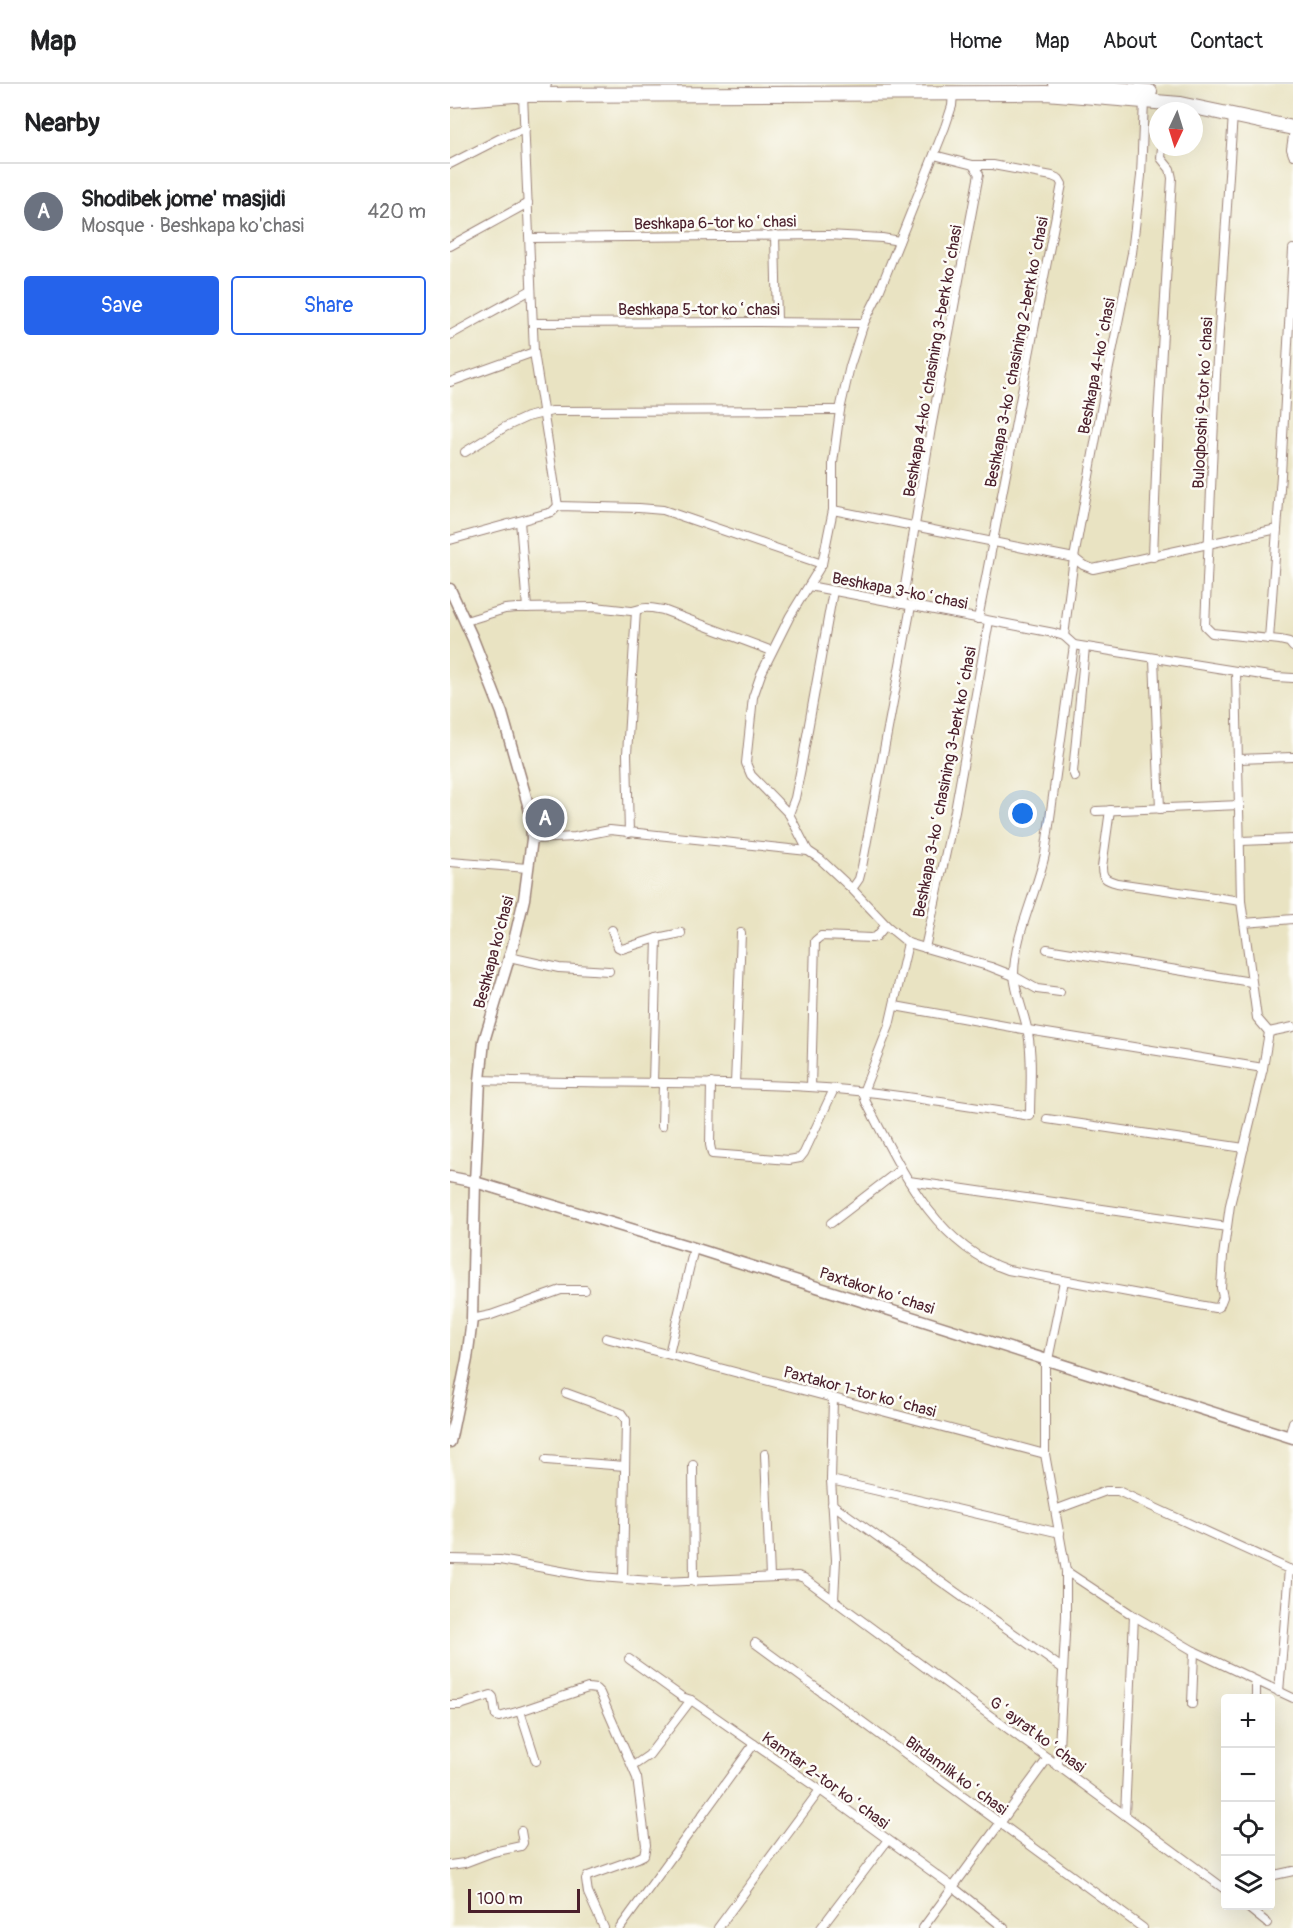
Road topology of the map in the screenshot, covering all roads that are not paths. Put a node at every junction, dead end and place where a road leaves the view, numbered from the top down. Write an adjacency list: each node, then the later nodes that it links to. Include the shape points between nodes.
1 (544, 84): 3 (highway)
2 (1055, 84): 11 (highway, via 1174,94)
3 (450, 88)
4 (953, 93): 5 (highway); 7 (highway, via 1046,93); 15 (street)
5 (523, 95): 6 (highway); 13 (street)
6 (450, 100)
7 (1144, 100): 8 (highway); 45 (street, Beshkapa 4-koʻchasi, via 1132,253)
8 (1151, 102)
9 (1203, 111): 10 (highway)
10 (1233, 114): 12 (highway); 43 (street, Buloqboshi 9-tor koʻchasi)
11 (1293, 118)
12 (1293, 128)
13 (525, 129): 18 (street); 20 (street)
14 (1293, 136): 16 (street)
15 (934, 155): 19 (street); 23 (street)
16 (1293, 155)
17 (1161, 156): 44 (street, via 1172,178)
18 (450, 164)
19 (973, 165): 39 (street, Beshkapa 4-koʻchasining 3-berk koʻchasi, via 979,174 978,185); 42 (street, Beshkapa 3-koʻchasining 2-berk koʻchasi, via 1052,176 1062,184)
20 (528, 203): 22 (street); 24 (street)
21 (775, 235): 22 (street, Beshkapa 6-tor koʻchasi); 23 (street, Beshkapa 6-tor koʻchasi); 27 (street)
22 (530, 238): 26 (street)
23 (899, 241): 29 (street)
24 (450, 246)
25 (1293, 249): 40 (street)
26 (531, 290): 28 (street); 30 (street)
27 (777, 322): 28 (street, Beshkapa 5-tor koʻchasi); 29 (street, Beshkapa 5-tor koʻchasi)
28 (533, 323): 31 (street)
29 (864, 323): 33 (street)
30 (450, 335)
31 (534, 352): 32 (street); 34 (street)
32 (450, 382)
33 (840, 410): 34 (street); 37 (street, via 833,463)
34 (544, 413): 35 (street, via 505,426); 36 (street)
35 (465, 453)
36 (558, 506): 38 (street, via 552,512); 46 (street, via 663,510)
37 (833, 510): 39 (street); 46 (street)
38 (520, 521): 41 (street); 52 (street)
39 (916, 526): 42 (street); 50 (street, Beshkapa 4-koʻchasining 3-berk koʻchasi)
40 (1277, 528): 43 (street); 58 (street)
41 (450, 540)
42 (992, 542): 45 (street); 54 (street, Beshkapa 3-koʻchasining 2-berk koʻchasi)
43 (1210, 543): 44 (street); 58 (street, Buloqboshi 9-tor koʻchasi, via 1204,616 1207,630)
44 (1153, 557): 45 (street, via 1099,569)
45 (1074, 558): 57 (street, Beshkapa 4-koʻchasi)
46 (822, 564): 47 (street)
47 (809, 586): 49 (street, Beshkapa 3-koʻchasi); 62 (street, Beshkapa 3-koʻchasi)
48 (450, 589): 55 (street, Beshkapa ko'chasi)
49 (833, 591): 50 (street, Beshkapa 3-koʻchasi); 73 (street)
50 (902, 604): 51 (street, Beshkapa 3-koʻchasi)
51 (911, 606): 54 (street, Beshkapa 3-koʻchasi); 81 (street, via 862,867)
52 (527, 609): 53 (street, via 595,607); 55 (street, via 505,609)
53 (636, 611): 62 (street, via 663,610); 74 (street, via 627,754)
54 (978, 619): 56 (street, Beshkapa 3-koʻchasi)
55 (466, 621): 75 (street, Beshkapa ko'chasi, via 506,725 531,815)
56 (989, 621): 57 (street, Beshkapa 3-koʻchasi); 91 (street, Beshkapa 3-koʻchasining 3-berk koʻchasi)
57 (1064, 636): 59 (street)
58 (1269, 639): 60 (street)
59 (1074, 645): 61 (street); 95 (street, via 1045,854 1021,932)
60 (1293, 646)
61 (1085, 647): 63 (street); 68 (street)
62 (772, 651): 73 (street, Beshkapa 3-koʻchasi, via 753,697 746,763 751,775)
63 (1154, 658): 64 (street); 70 (street)
64 (1236, 671): 65 (street); 67 (street)
65 (1293, 678)
66 (1293, 757): 67 (street)
67 (1239, 759): 69 (street)
68 (1075, 777)
69 (1240, 805): 70 (street); 77 (street)
70 (1160, 809): 71 (street)
71 (1110, 810): 72 (street); 82 (street, via 1102,867 1105,879)
72 (1096, 811)
73 (789, 814): 78 (street, Beshkapa 3-koʻchasi)
74 (629, 833): 75 (street, via 610,830); 78 (street)
75 (532, 839): 80 (street, Beshkapa ko'chasi)
76 (1293, 839): 77 (street)
77 (1241, 841): 82 (street)
78 (808, 851): 81 (street, Beshkapa 3-koʻchasi)
79 (450, 862): 80 (street)
80 (528, 867): 93 (street, Beshkapa ko'chasi)
81 (852, 889): 85 (street, Beshkapa 3-koʻchasi)
82 (1241, 901): 84 (street)
83 (1293, 919): 84 (street)
84 (1244, 923): 96 (street)
85 (886, 925): 90 (street, Beshkapa 3-koʻchasi); 108 (street, via 872,938 821,936 814,941)
86 (612, 930): 89 (street, via 622,949)
87 (681, 933): 89 (street)
88 (741, 933): 107 (street)
89 (657, 938): 104 (street)
90 (908, 944): 91 (street, Beshkapa 3-koʻchasi); 98 (street)
91 (925, 948): 95 (street, Beshkapa 3-koʻchasi)
92 (1047, 949): 96 (street)
93 (510, 957): 94 (street, via 559,968); 103 (street, Beshkapa ko'chasi, via 484,1041)
94 (609, 971)
95 (1014, 976): 97 (street, Beshkapa 3-koʻchasi, via 1036,989); 100 (street)
96 (1251, 982): 101 (street, via 1257,1018)
97 (1060, 992)
98 (895, 1006): 100 (street); 110 (street)
99 (1293, 1028): 101 (street)
100 (1028, 1030): 102 (street); 110 (street, via 1030,1116)
101 (1269, 1032): 102 (street)
102 (1263, 1068): 113 (street)
103 (480, 1080): 104 (street); 117 (street, Beshkapa ko'chasi)
104 (653, 1083): 105 (street)
105 (663, 1083): 106 (street); 112 (street)
106 (711, 1083): 107 (street); 109 (street, via 712,1154 789,1160 804,1153)
107 (735, 1084): 108 (street)
108 (811, 1087): 109 (street)
109 (834, 1089): 110 (street)
110 (863, 1092): 114 (street)
111 (1047, 1119): 113 (street)
112 (662, 1126)
113 (1244, 1148): 119 (street)
114 (901, 1169): 116 (street); 118 (street)
115 (450, 1177): 117 (street, Paxtakor koʻchasi)
116 (909, 1181): 119 (street); 121 (street, via 947,1232 975,1253 1008,1270)
117 (475, 1182): 120 (street, Paxtakor koʻchasi); 123 (street, Beshkapa ko'chasi)
118 (831, 1223)
119 (1227, 1227): 121 (street, via 1219,1307)
120 (694, 1248): 125 (street); 126 (street, Paxtakor koʻchasi)
121 (1064, 1281): 126 (street)
122 (585, 1290): 123 (street, via 561,1290)
123 (472, 1319): 131 (street, Beshkapa ko'chasi)
124 (606, 1338): 125 (street, Paxtakor 1-tor koʻchasi)
125 (669, 1354): 128 (street, Paxtakor 1-tor koʻchasi)
126 (1047, 1360): 130 (street, Paxtakor koʻchasi); 133 (street)
127 (566, 1393): 136 (street, via 624,1416)
128 (833, 1398): 133 (street, Paxtakor 1-tor koʻchasi); 137 (street)
129 (1293, 1422): 130 (street)
130 (1291, 1437)
131 (450, 1442)
132 (765, 1454): 144 (street)
133 (1045, 1454): 139 (street)
134 (546, 1460): 136 (street)
135 (693, 1465): 146 (street)
136 (625, 1466): 145 (street)
137 (831, 1480): 138 (street); 140 (street)
138 (832, 1504): 147 (street); 152 (street)
139 (1055, 1510): 140 (street); 142 (street, via 1106,1491 1118,1491)
140 (1060, 1533): 143 (street)
141 (450, 1559): 145 (street, Gʻayrat koʻchasi, via 500,1560 588,1576)
142 (1291, 1570): 154 (street)
143 (1066, 1571): 148 (street); 152 (street)
144 (770, 1577): 146 (street, Gʻayrat koʻchasi); 147 (street, Gʻayrat koʻchasi, via 798,1576)
145 (623, 1578): 146 (street, Gʻayrat koʻchasi)
146 (694, 1582)
147 (834, 1599): 162 (street, Gʻayrat koʻchasi)
148 (1134, 1616): 150 (street); 167 (street)
149 (755, 1643): 168 (street, Birdamlik koʻchasi)
150 (1194, 1652): 153 (street); 159 (street)
151 (629, 1659): 157 (street, Kamtar 2-tor koʻchasi)
152 (1062, 1668): 165 (street)
153 (1256, 1682): 154 (street); 155 (street)
154 (1279, 1692): 156 (street)
155 (1256, 1694)
156 (1293, 1698)
157 (691, 1700): 161 (street, Kamtar 2-tor koʻchasi); 164 (street, via 649,1755)
158 (450, 1704): 160 (street, via 460,1705 491,1695 496,1716)
159 (1192, 1704)
160 (520, 1711): 163 (street); 164 (street, via 592,1687 600,1693)
161 (754, 1744): 166 (street, Kamtar 2-tor koʻchasi); 179 (street)
162 (1048, 1758): 165 (street, Gʻayrat koʻchasi); 168 (street)
163 (536, 1761)
164 (633, 1766): 178 (street, via 646,1845 644,1855 586,1879)
165 (1058, 1766): 167 (street, Gʻayrat koʻchasi)
166 (820, 1790): 170 (street, Kamtar 2-tor koʻchasi); 180 (street)
167 (1125, 1815): 174 (street, Gʻayrat koʻchasi)
168 (999, 1824): 175 (street); 184 (street, Birdamlik koʻchasi)
169 (521, 1831): 171 (street, via 521,1846)
170 (887, 1840): 175 (street, Kamtar 2-tor koʻchasi); 181 (street)
171 (450, 1865)
172 (1293, 1871): 173 (street)
173 (1275, 1875)
174 (1221, 1886)
175 (953, 1887): 182 (street); 183 (street, Kamtar 2-tor koʻchasi)
176 (1252, 1910): 177 (street)
177 (1267, 1923)
178 (604, 1928)
179 (620, 1928)
180 (718, 1928)
181 (821, 1928)
182 (923, 1928)
183 (1004, 1928)
184 (1143, 1928)

